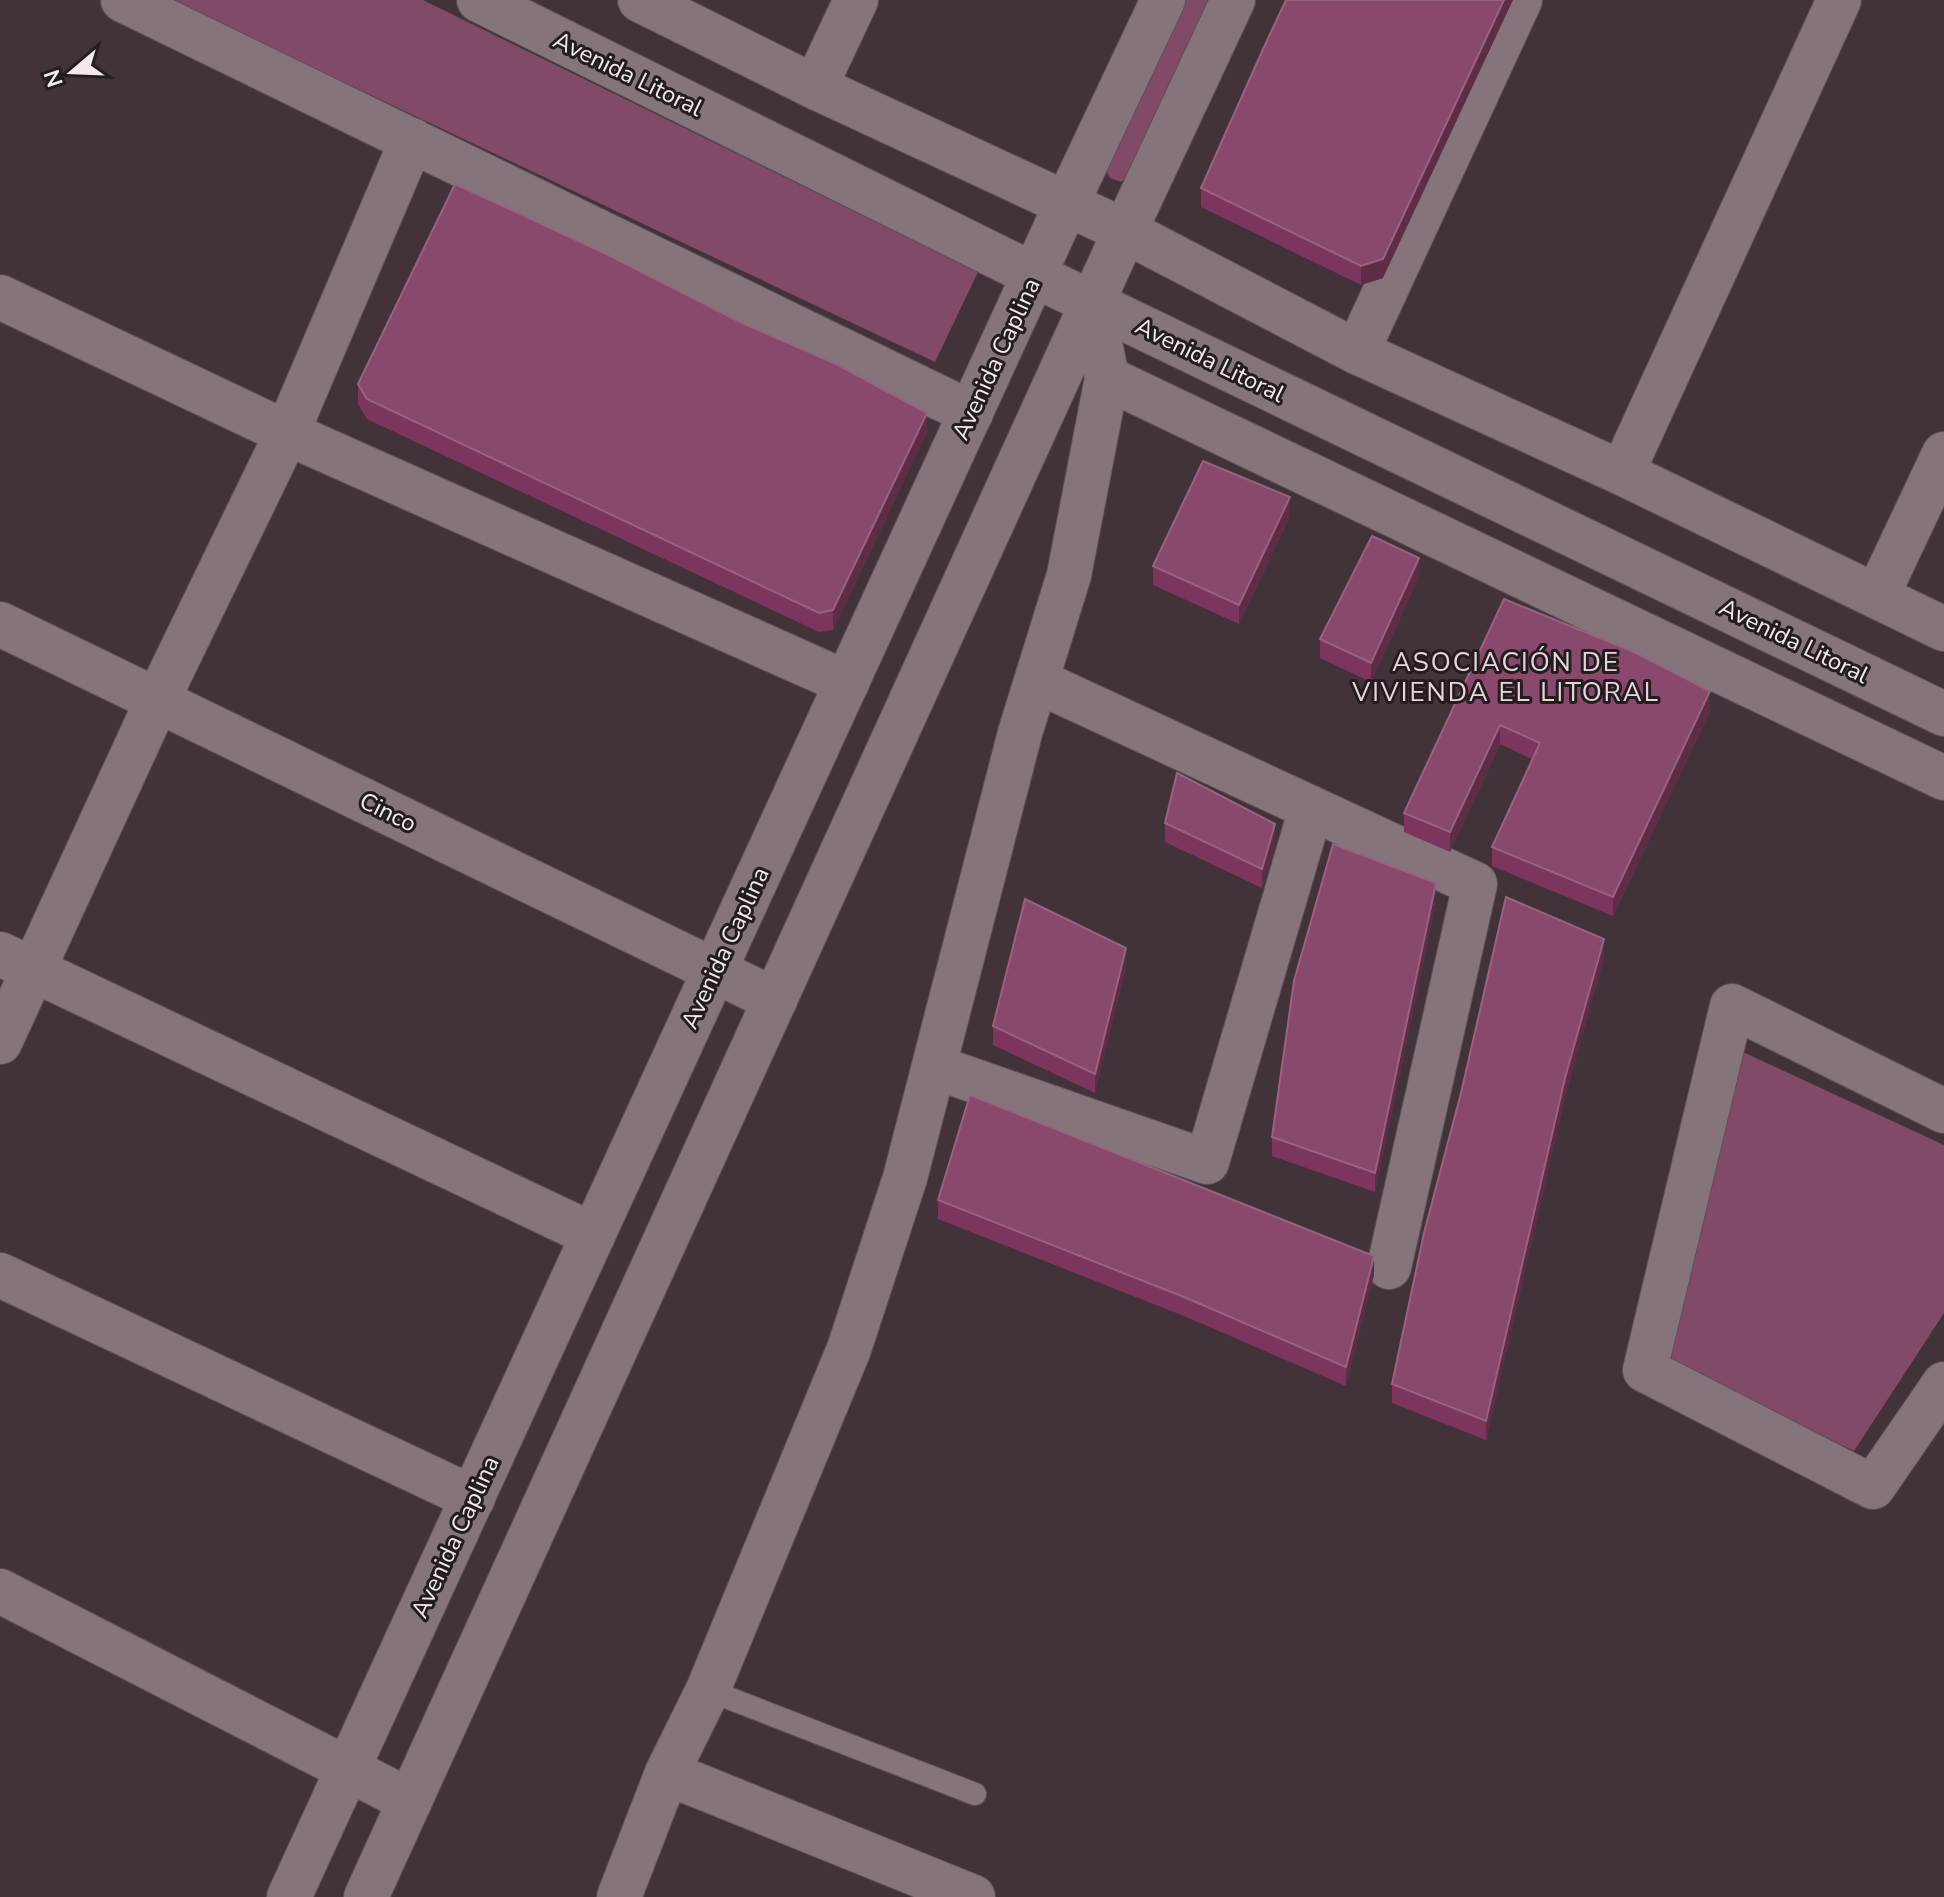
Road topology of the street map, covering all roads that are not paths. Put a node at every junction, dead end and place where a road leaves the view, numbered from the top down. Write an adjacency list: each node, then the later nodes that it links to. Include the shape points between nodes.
1 (123, 0): 10 (street)
2 (479, 0): 13 (street, Avenida Litoral)
3 (640, 0): 9 (street)
4 (856, 0): 9 (street)
5 (1163, 0): 11 (street, Avenida Caplina)
6 (1233, 0): 12 (street)
7 (1520, 0): 16 (street)
8 (1839, 0): 21 (street)
9 (815, 87): 11 (street)
10 (412, 140): 18 (street); 19 (street)
11 (1066, 205): 12 (street); 13 (street, Avenida Caplina)
12 (1125, 231): 15 (street); 16 (street)
13 (1034, 275): 15 (street, Avenida Litoral); 18 (street, Avenida Caplina)
14 (0, 297): 19 (street)
15 (1092, 303): 17 (street); 28 (street, Avenida Litoral); 33 (street)
16 (1357, 352): 21 (street)
17 (1107, 378): 25 (street, via 1069,575); 29 (street)
18 (971, 413): 26 (street, Avenida Caplina)
19 (287, 433): 26 (street); 27 (street)
20 (1944, 454): 22 (street)
21 (1622, 473): 22 (street)
22 (1877, 596): 24 (street)
23 (0, 624): 27 (street, Cinco)
24 (1944, 629)
25 (1037, 681): 30 (street); 35 (street)
26 (847, 683): 32 (street, Avenida Caplina)
27 (158, 699): 31 (street); 32 (street, Cinco)
28 (1944, 714)
29 (1944, 778)
30 (1311, 809): 35 (street, via 1207,1162); 38 (street, via 1475,884)
31 (17, 962): 34 (street); 37 (street)
32 (714, 972): 33 (street, Cinco); 37 (street, Avenida Caplina)
33 (775, 1000): 47 (street)
34 (0, 1042)
35 (935, 1067): 43 (street, via 849,1349)
36 (1944, 1111): 40 (street, via 1732,1006 1645,1370 1873,1487)
37 (593, 1235): 41 (street, Avenida Caplina)
38 (1389, 1267)
39 (0, 1275): 41 (street)
40 (1944, 1384)
41 (473, 1498): 44 (street, Avenida Caplina)
42 (0, 1591): 44 (street)
43 (708, 1690): 45 (street); 46 (lane)
44 (347, 1772): 47 (street); 48 (street, Avenida Caplina)
45 (667, 1773): 50 (street); 51 (street)
46 (975, 1794)
47 (410, 1801): 49 (street)
48 (289, 1897)
49 (366, 1897)
50 (619, 1897)
51 (973, 1897)

